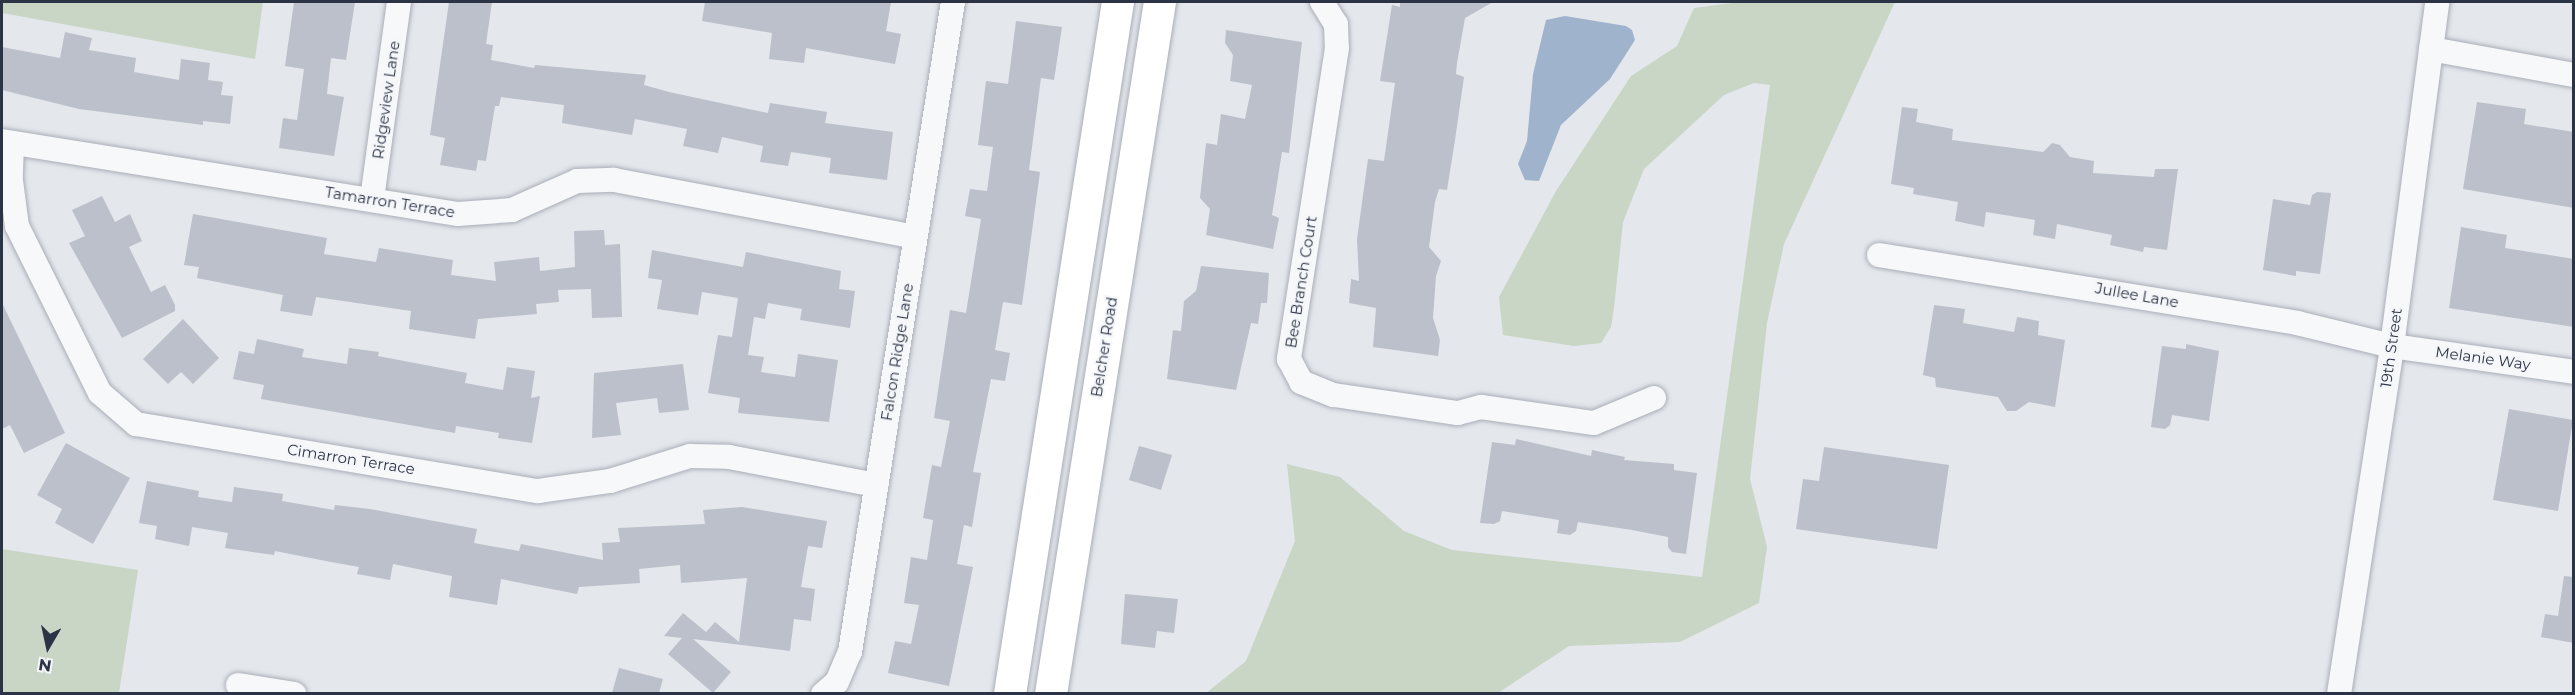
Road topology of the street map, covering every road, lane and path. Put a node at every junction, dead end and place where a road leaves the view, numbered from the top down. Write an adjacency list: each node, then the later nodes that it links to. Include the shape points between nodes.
1 (399, 2): 10 (street, Ridgeview Lane)
2 (953, 2): 11 (street, Falcon Ridge Lane)
3 (1118, 2): 20 (main road)
4 (1160, 2): 21 (main road, Belcher Road)
5 (1322, 2): 15 (street, Bee Branch Court, via 1336,24 1337,48 1289,359 1301,382 1334,395 1458,413 1481,407 1594,423)
6 (2437, 2): 7 (street, 19th Street)
7 (2431, 49): 8 (street); 13 (street, 19th Street)
8 (2574, 75)
9 (7, 142): 10 (street, Tamarron Terrace); 16 (street, Cimarron Terrace, via 17,226 100,393 136,424 538,490 610,481 690,456 729,457)
10 (372, 199): 11 (street, Tamarron Terrace, via 458,214 512,210 577,181 614,180)
11 (915, 237): 16 (street, Falcon Ridge Lane)
12 (1879, 255): 13 (street, Jullee Lane, via 2296,323)
13 (2392, 346): 14 (street, Melanie Way); 22 (street, 19th Street)
14 (2574, 372)
15 (1654, 398)
16 (876, 485): 19 (street, Falcon Ridge Lane, via 850,652 837,682)
17 (238, 685): 18 (street)
18 (294, 693)
19 (823, 693)
20 (1010, 693)
21 (1051, 693)
22 (2338, 693)

